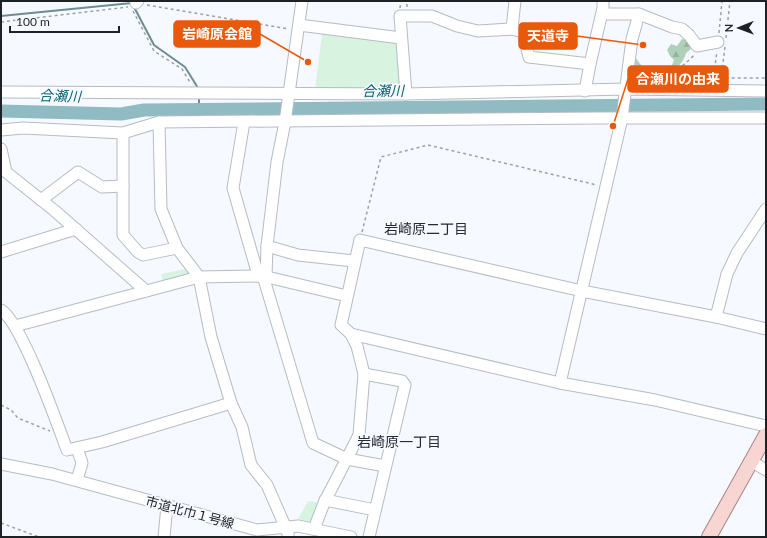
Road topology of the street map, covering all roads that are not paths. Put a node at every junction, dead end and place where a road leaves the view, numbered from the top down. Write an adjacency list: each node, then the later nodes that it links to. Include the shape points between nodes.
1 (302, 1): 6 (street)
2 (516, 1): 7 (street)
3 (603, 1): 4 (street)
4 (602, 14): 5 (street); 10 (street)
5 (639, 14): 9 (street, via 682,29 697,46); 14 (street, via 632,39)
6 (299, 28): 8 (street); 15 (street)
7 (512, 29): 8 (street, via 478,31 432,16 400,16); 10 (street, via 523,32 529,57)
8 (400, 38): 16 (street)
9 (718, 42)
10 (590, 64): 12 (street)
11 (766, 90): 14 (street)
12 (585, 91): 14 (street); 16 (street)
13 (1, 92): 15 (street)
14 (625, 92): 17 (street)
15 (290, 94): 16 (street); 19 (street)
16 (406, 94)
17 (622, 118): 18 (street); 19 (street); 36 (street)
18 (766, 118)
19 (286, 120): 21 (street); 29 (street, via 277,162)
20 (159, 122): 21 (street); 23 (street); 30 (street, via 161,209)
21 (244, 122): 33 (street, via 233,188)
22 (1, 130): 23 (street, via 22,128)
23 (123, 133): 25 (street)
24 (1, 149): 26 (street, via 6,172)
25 (123, 186): 26 (street, via 102,187 78,172); 30 (street, via 124,236 143,255)
26 (41, 200): 28 (street)
27 (766, 209): 39 (street, via 726,274)
28 (76, 229): 31 (street); 35 (street)
29 (267, 246): 32 (street, via 298,256); 33 (street)
30 (177, 248): 34 (street)
31 (1, 252)
32 (354, 261): 36 (street, via 360,240); 37 (street)
33 (262, 276): 34 (street); 37 (street); 49 (street, via 313,443)
34 (199, 277): 35 (street); 45 (street, via 211,337)
35 (146, 291): 40 (street)
36 (582, 291): 39 (street); 44 (street)
37 (348, 296): 42 (street, via 341,325)
38 (1, 310): 40 (street)
39 (716, 317): 41 (street)
40 (15, 326): 48 (street, via 33,361 67,450)
41 (766, 329)
42 (351, 334): 43 (street); 44 (street)
43 (364, 374): 49 (street, via 360,435); 52 (street, via 402,381 405,385)
44 (560, 383): 46 (street, via 655,400)
45 (231, 403): 48 (street); 59 (street, via 242,427 250,465 266,485)
46 (766, 426)
47 (766, 435): 50 (main road)
48 (78, 448): 54 (street, via 82,463)
49 (347, 459): 52 (street); 55 (street)
50 (751, 461): 53 (street); 63 (main road)
51 (1, 464): 54 (street, 市道北巾１号線)
52 (385, 466): 57 (street)
53 (766, 470)
54 (77, 480): 56 (street, 市道北巾１号線)
55 (325, 500): 57 (street); 58 (street)
56 (166, 506): 59 (street, 市道北巾１号線, via 257,530); 60 (street)
57 (375, 510): 62 (street)
58 (314, 529): 59 (street, 市道北巾１号線, via 298,526); 61 (street, 市道北巾１号線)
59 (287, 532)
60 (164, 537)
61 (351, 537)
62 (369, 537)
63 (709, 537)

